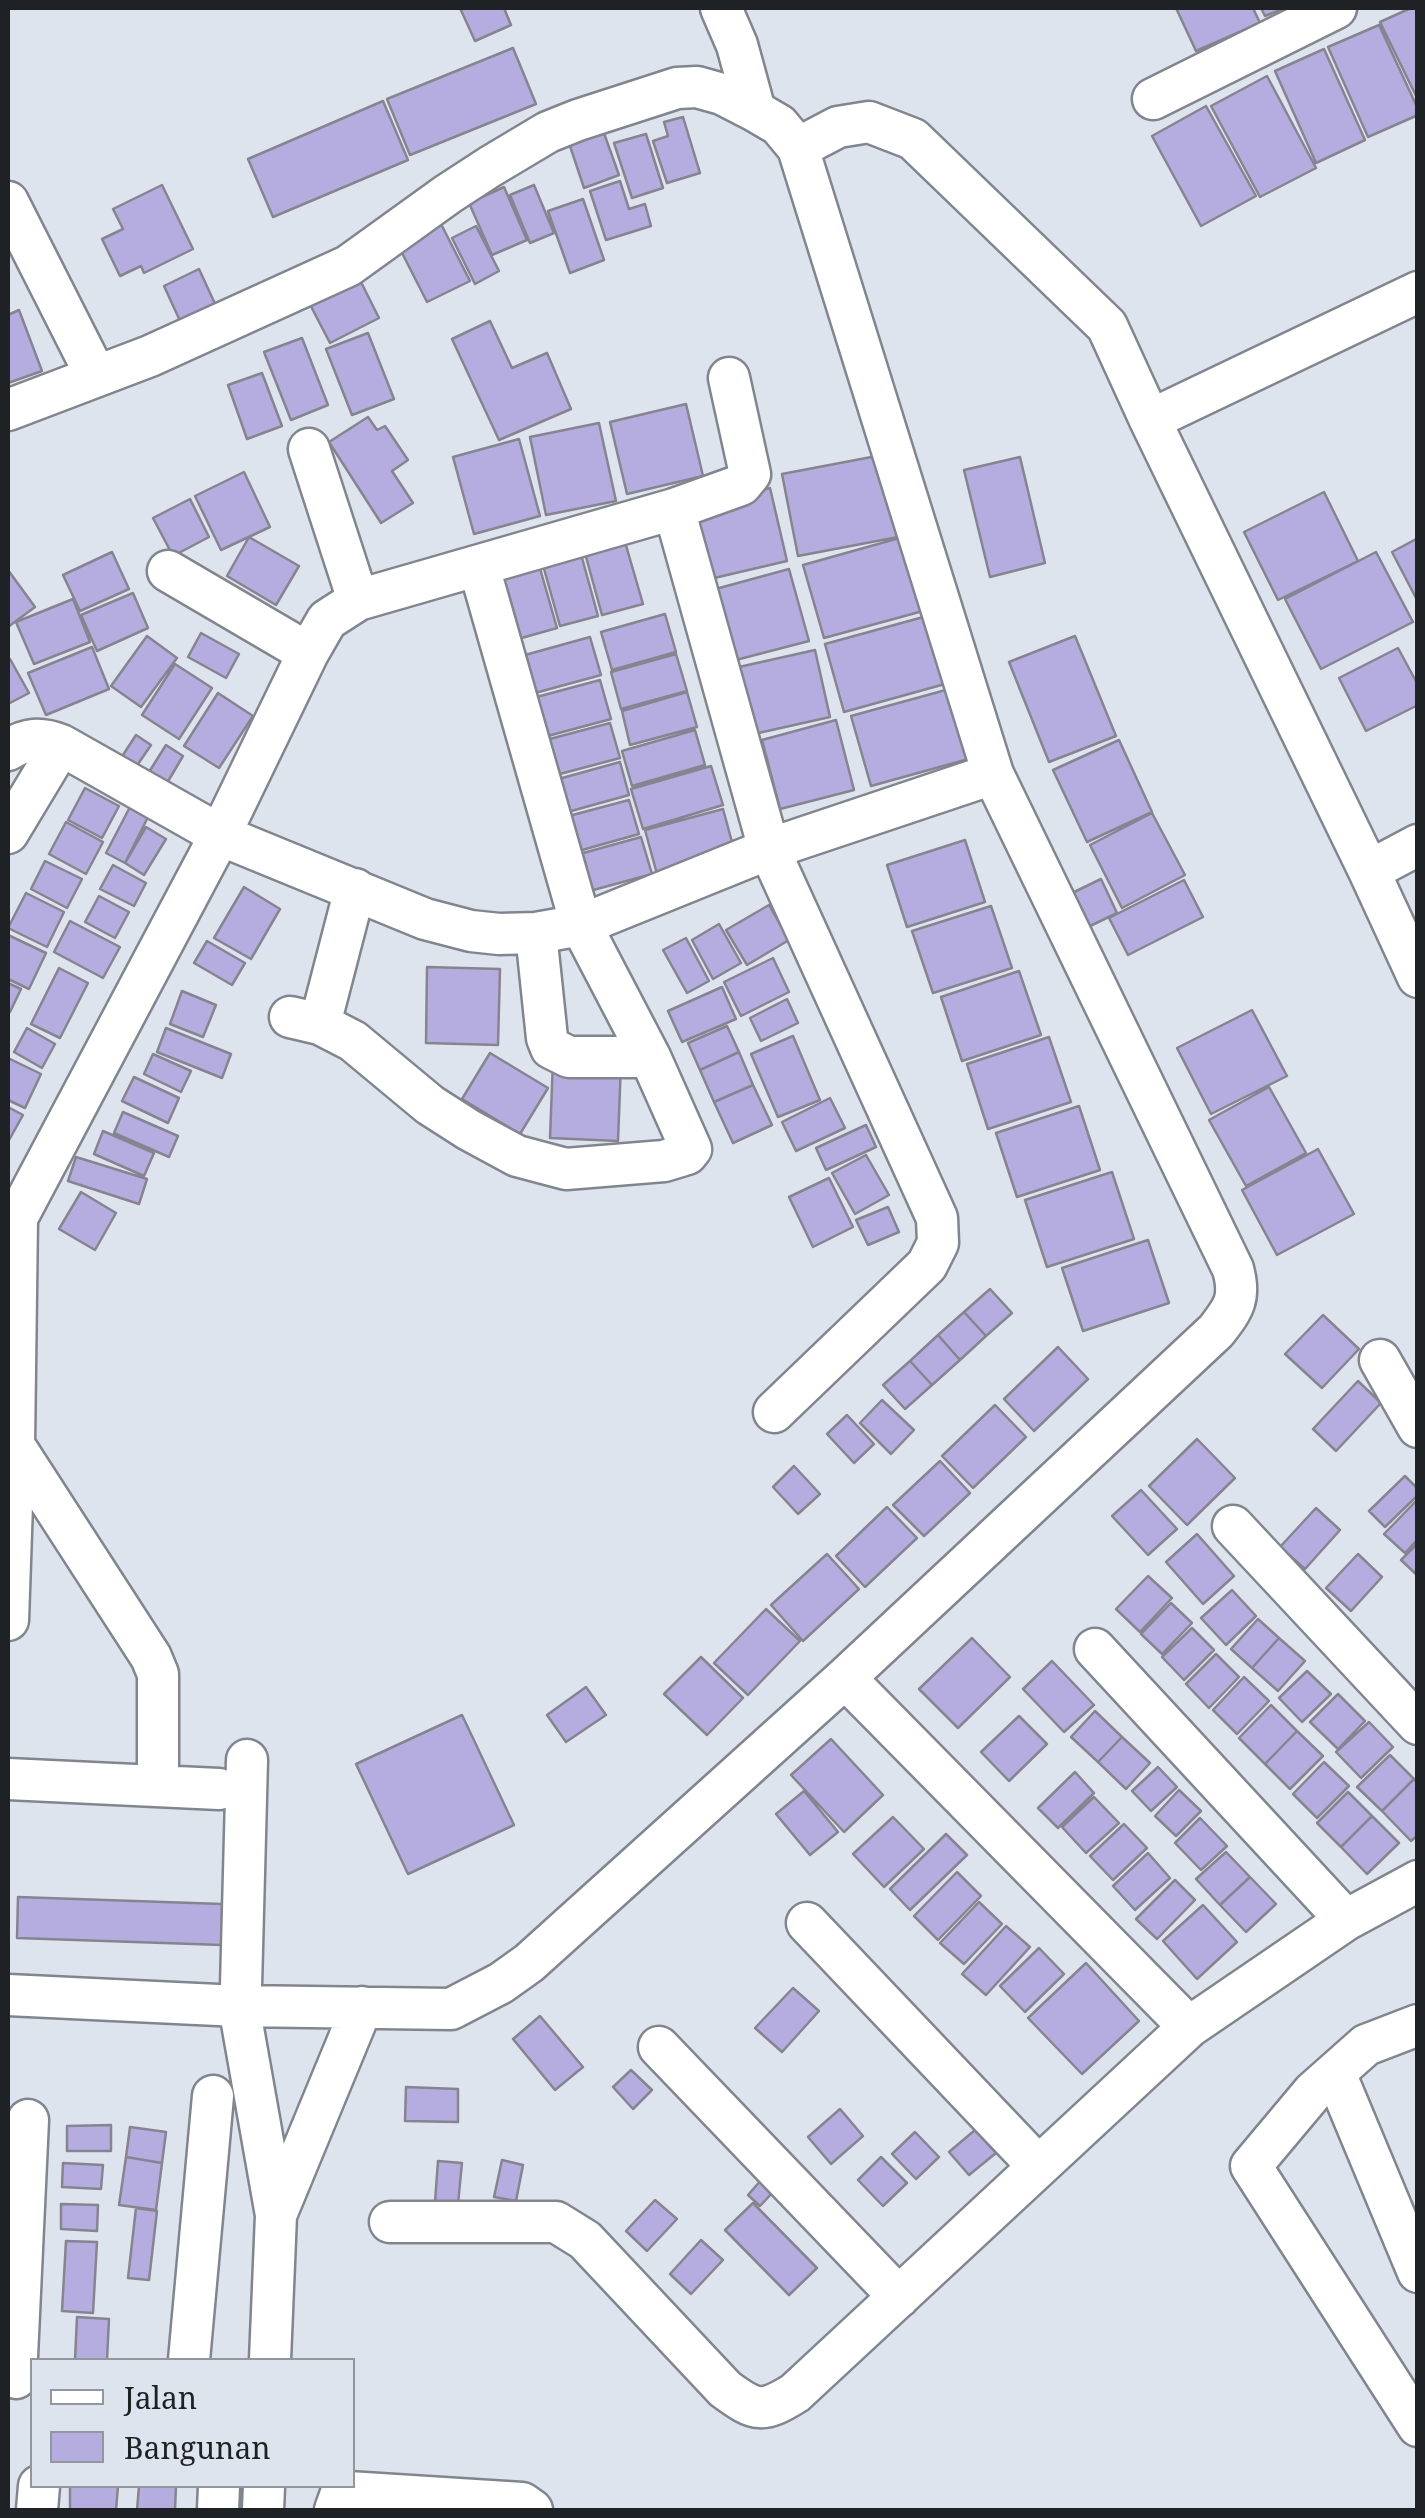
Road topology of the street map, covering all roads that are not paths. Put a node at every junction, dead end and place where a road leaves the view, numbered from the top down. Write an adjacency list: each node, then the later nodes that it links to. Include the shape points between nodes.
1 (720, 8): 4 (street)
2 (1336, 8): 3 (street)
3 (1153, 99)
4 (755, 111): 5 (street, via 779,125); 8 (street, via 698,86 677,88 548,132 348,266)
5 (798, 148): 11 (street, via 838,127 868,122 913,140 1107,326); 20 (street)
6 (8, 202): 8 (street)
7 (1418, 292): 11 (street)
8 (96, 376): 10 (street)
9 (729, 378): 13 (street, via 750,474 741,485)
10 (8, 410)
11 (1150, 420): 25 (street)
12 (309, 449): 16 (street)
13 (674, 509): 14 (street); 24 (street)
14 (480, 566): 16 (street); 27 (street)
15 (168, 571): 17 (street)
16 (358, 600): 17 (street, via 327,620)
17 (308, 653): 22 (street)
18 (61, 745): 19 (street, via 32,739); 21 (street); 22 (street)
19 (8, 750)
20 (993, 774): 24 (street); 39 (street, via 1233,1268 1237,1300 1216,1332)
21 (8, 833)
22 (220, 835): 26 (street); 31 (street)
23 (1418, 845): 25 (street)
24 (770, 849): 27 (street); 33 (street, via 937,1218 938,1243 927,1266)
25 (1369, 871): 29 (street)
26 (354, 889): 28 (street, via 449,926); 30 (street, via 305,1020 352,1041 468,1130 517,1156 566,1168 664,1161 689,1152)
27 (581, 925): 28 (street); 30 (street)
28 (536, 933): 30 (street, via 551,1048 569,1057)
29 (1418, 977)
30 (650, 1057)
31 (12, 1218): 35 (street)
32 (1380, 1360): 34 (street)
33 (774, 1412)
34 (1418, 1427)
35 (14, 1445): 37 (street); 43 (street, via 151,1657 158,1674)
36 (1234, 1526): 40 (street)
37 (8, 1620)
38 (1094, 1649): 46 (street)
39 (845, 1678): 50 (street, via 501,1983 451,2009); 52 (street)
40 (1418, 1724)
41 (248, 1760): 49 (street)
42 (8, 1780): 43 (street)
43 (158, 1786): 44 (street)
44 (219, 1789)
45 (1418, 1881): 46 (street)
46 (1346, 1920): 52 (street)
47 (806, 1923): 57 (street)
48 (8, 1995): 49 (street)
49 (239, 2006): 50 (street); 58 (street)
50 (362, 2008): 58 (street)
51 (1418, 2025): 54 (street, via 1366,2045)
52 (1189, 2026): 57 (street)
53 (659, 2047): 61 (street)
54 (1335, 2073): 60 (street); 65 (street, via 1251,2166)
55 (213, 2096): 62 (street)
56 (28, 2120): 64 (street)
57 (1038, 2166): 61 (street)
58 (276, 2215): 63 (street)
59 (390, 2222): 61 (street, via 556,2222 585,2240 725,2390 757,2408 795,2393)
60 (1418, 2272)
61 (899, 2297)
62 (189, 2358)
63 (270, 2358)
64 (18, 2378)
65 (1418, 2426)
66 (335, 2510): 67 (street, via 348,2492 522,2503)
67 (532, 2510)

